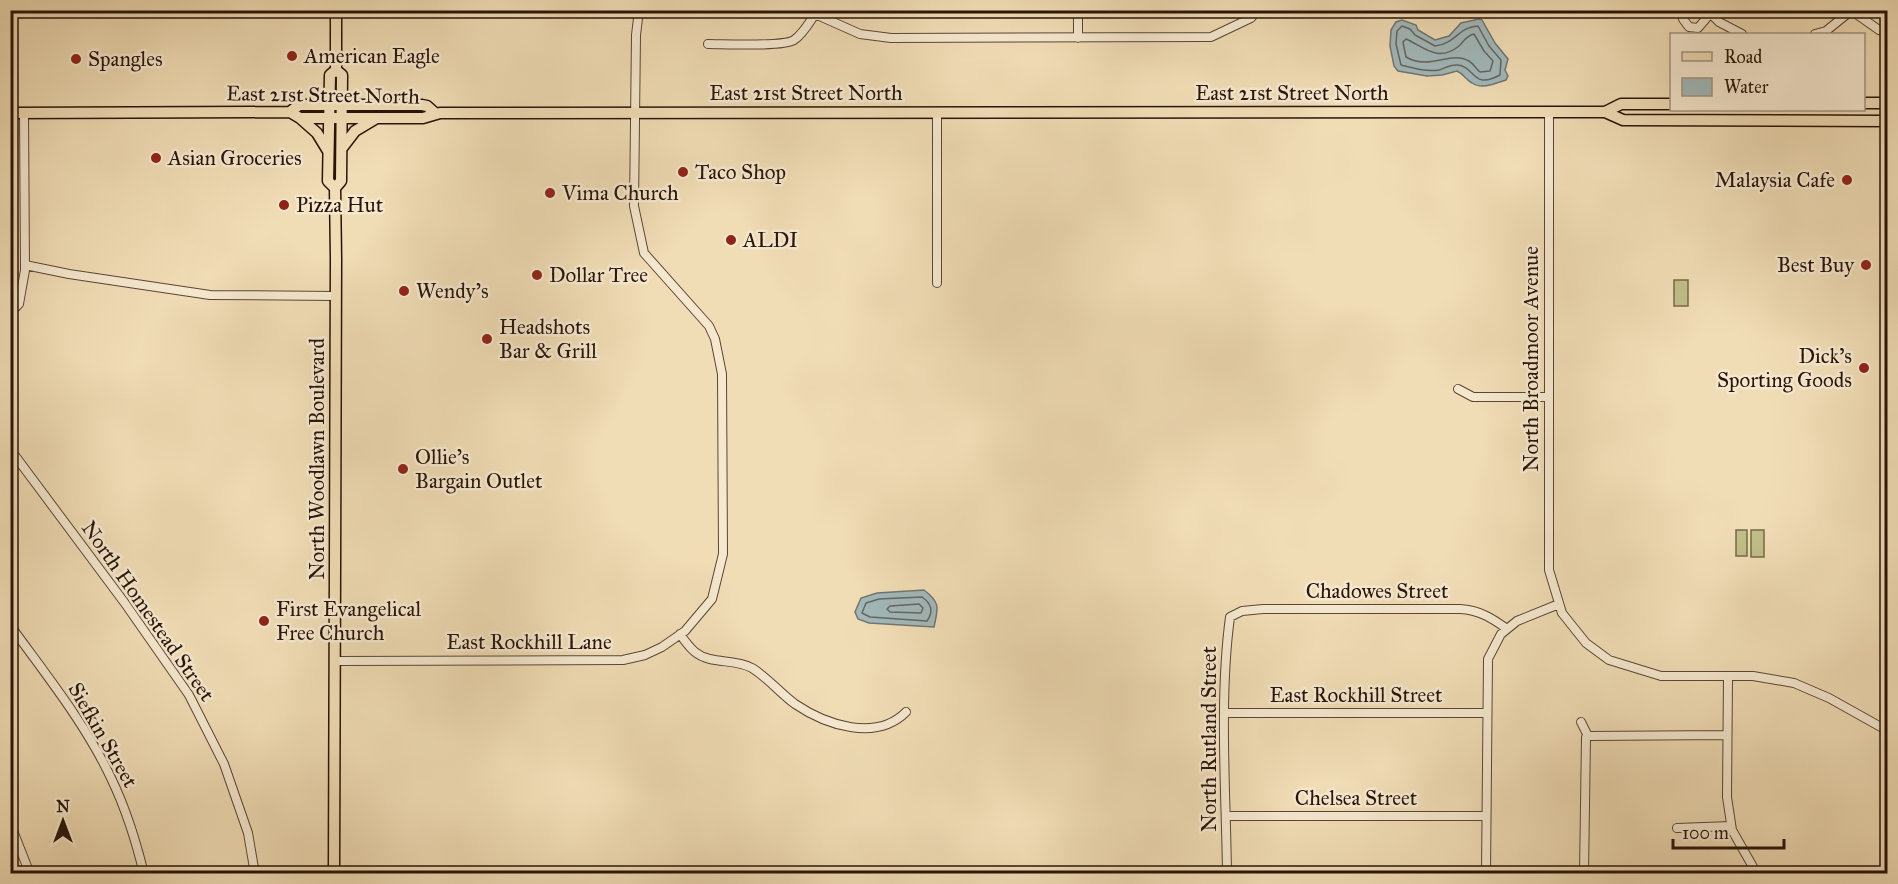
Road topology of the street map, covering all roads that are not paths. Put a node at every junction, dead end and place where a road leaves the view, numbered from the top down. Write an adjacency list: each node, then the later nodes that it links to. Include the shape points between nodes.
1 (336, 10): 14 (main road, North Woodlawn Boulevard)
2 (639, 10): 25 (street, East Rockhill Lane)
3 (1078, 10): 12 (street)
4 (1257, 10): 12 (street, via 1251,18 1211,37)
5 (1683, 10): 8 (street, via 1689,27 1698,28)
6 (1852, 11): 10 (street); 11 (street)
7 (813, 12): 12 (street, via 860,34 891,38); 13 (street, via 804,31 792,41)
8 (1709, 12): 9 (street)
9 (1740, 33)
10 (1819, 33)
11 (1887, 33)
12 (1078, 38)
13 (708, 44)
14 (336, 70): 17 (main road, North Woodlawn Boulevard, via 330,75); 19 (main road, North Woodlawn Boulevard, via 342,75)
15 (1865, 103): 16 (main road)
16 (1887, 103)
17 (330, 104): 19 (main road); 27 (main road, via 299,105); 28 (main road, North Woodlawn Boulevard)
18 (1670, 104): 22 (main road, East 21st Street North, via 1621,104)
19 (342, 105): 26 (main road, via 422,105); 29 (main road, North Woodlawn Boulevard)
20 (937, 112): 21 (main road, East 21st Street North); 25 (main road, East 21st Street North); 36 (street)
21 (1549, 112): 22 (main road, East 21st Street North); 40 (street, North Broadmoor Avenue)
22 (1605, 112): 31 (main road, East 21st Street North, via 1623,120)
23 (10, 113): 24 (main road, East 21st Street North)
24 (24, 113): 27 (main road, East 21st Street North); 35 (street)
25 (636, 113): 26 (main road, East 21st Street North); 46 (street, East Rockhill Lane, via 634,207 644,253 709,326 722,374 723,554 712,599)
26 (436, 114): 30 (main road, East 21st Street North, via 423,118)
27 (295, 115): 28 (main road, East 21st Street North); 33 (main road, via 317,133)
28 (329, 118): 29 (main road, East 21st Street North); 33 (main road, North Woodlawn Boulevard)
29 (342, 118): 30 (main road, East 21st Street North); 32 (main road, North Woodlawn Boulevard)
30 (376, 118): 32 (main road, via 355,131)
31 (1887, 121)
32 (342, 148): 34 (main road, North Woodlawn Boulevard, via 341,181)
33 (328, 151): 34 (main road, North Woodlawn Boulevard, via 328,181)
34 (335, 188): 37 (main road, North Woodlawn Boulevard)
35 (25, 265): 37 (street, via 210,295); 38 (street, via 22,295)
36 (937, 283)
37 (336, 296): 47 (main road, North Woodlawn Boulevard)
38 (10, 313)
39 (1458, 389): 40 (street, via 1473,397)
40 (1550, 397): 42 (street, North Broadmoor Avenue, via 1549,570)
41 (10, 449): 63 (street, North Homestead Street, via 189,695 224,764 248,833)
42 (1559, 604): 45 (street); 48 (street, via 1586,643 1609,660 1661,676)
43 (1242, 611): 45 (street, Chadowes Street, via 1474,610); 50 (street, North Rutland Street, via 1230,618)
44 (10, 626): 62 (street, Siefkin Street, via 74,714 111,778 136,840)
45 (1507, 629): 51 (street, via 1488,659)
46 (680, 634): 47 (street, East Rockhill Lane, via 645,655 623,660); 49 (street, via 701,656 751,668 798,705 839,724 877,728)
47 (336, 662): 64 (main road, North Woodlawn Boulevard)
48 (1728, 676): 53 (street, via 1794,683); 54 (street)
49 (906, 712)
50 (1225, 713): 51 (street, East Rockhill Street); 56 (street, North Rutland Street)
51 (1487, 714): 57 (street)
52 (1581, 722): 55 (street)
53 (1887, 731)
54 (1727, 735): 55 (street); 59 (street)
55 (1588, 736): 67 (street)
56 (1227, 816): 57 (street, Chelsea Street); 65 (street, North Rutland Street)
57 (1486, 816): 66 (street)
58 (10, 823): 61 (street)
59 (1731, 826): 60 (street); 68 (street)
60 (1677, 828)
61 (30, 873)
62 (144, 873)
63 (255, 873)
64 (334, 873)
65 (1227, 873)
66 (1486, 873)
67 (1584, 873)
68 (1757, 873)

